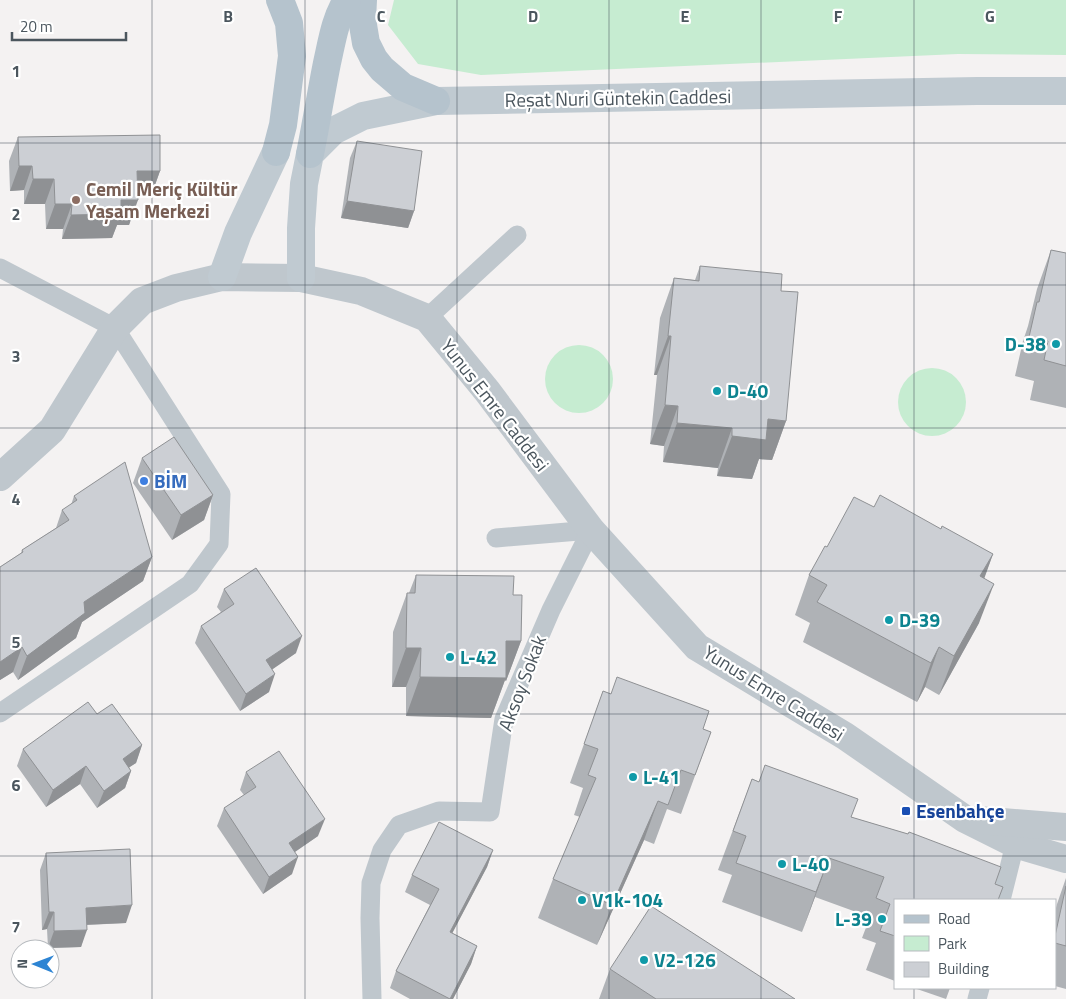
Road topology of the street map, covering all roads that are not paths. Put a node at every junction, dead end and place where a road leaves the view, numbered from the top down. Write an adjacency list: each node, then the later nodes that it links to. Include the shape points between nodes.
1 (280, 0): 9 (main road, via 289,23 292,56 283,124 276,152 238,233)
2 (347, 0): 6 (main road, via 335,26)
3 (363, 0): 5 (main road, via 366,43 374,59 403,87)
4 (1066, 91): 5 (main road, Reşat Nuri Güntekin Caddesi)
5 (436, 101): 6 (main road, Reşat Nuri Güntekin Caddesi, via 363,116 333,131)
6 (310, 154): 10 (main road, via 304,184)
7 (517, 235): 11 (lane)
8 (0, 268): 12 (lane)
9 (222, 277): 10 (street, Yunus Emre Caddesi); 12 (street, Yunus Emre Caddesi, via 176,288 142,302)
10 (301, 278): 11 (street, Yunus Emre Caddesi, via 361,291)
11 (427, 318): 14 (street, Yunus Emre Caddesi, via 488,391)
12 (115, 328): 13 (street, Yunus Emre Caddesi, via 52,430); 16 (lane, via 221,494 219,544 190,584)
13 (0, 477)
14 (591, 530): 15 (lane); 17 (street, Yunus Emre Caddesi, via 697,646 844,736); 22 (lane, Aksoy Sokak, via 551,610 504,719 490,812 439,811 399,825 382,850 371,883)
15 (496, 538)
16 (0, 713)
17 (964, 819): 18 (street); 19 (street, Yunus Emre Caddesi)
18 (1066, 827)
19 (1015, 844): 20 (street, Yunus Emre Caddesi); 21 (lane)
20 (1066, 859)
21 (1001, 899)
22 (372, 999)

